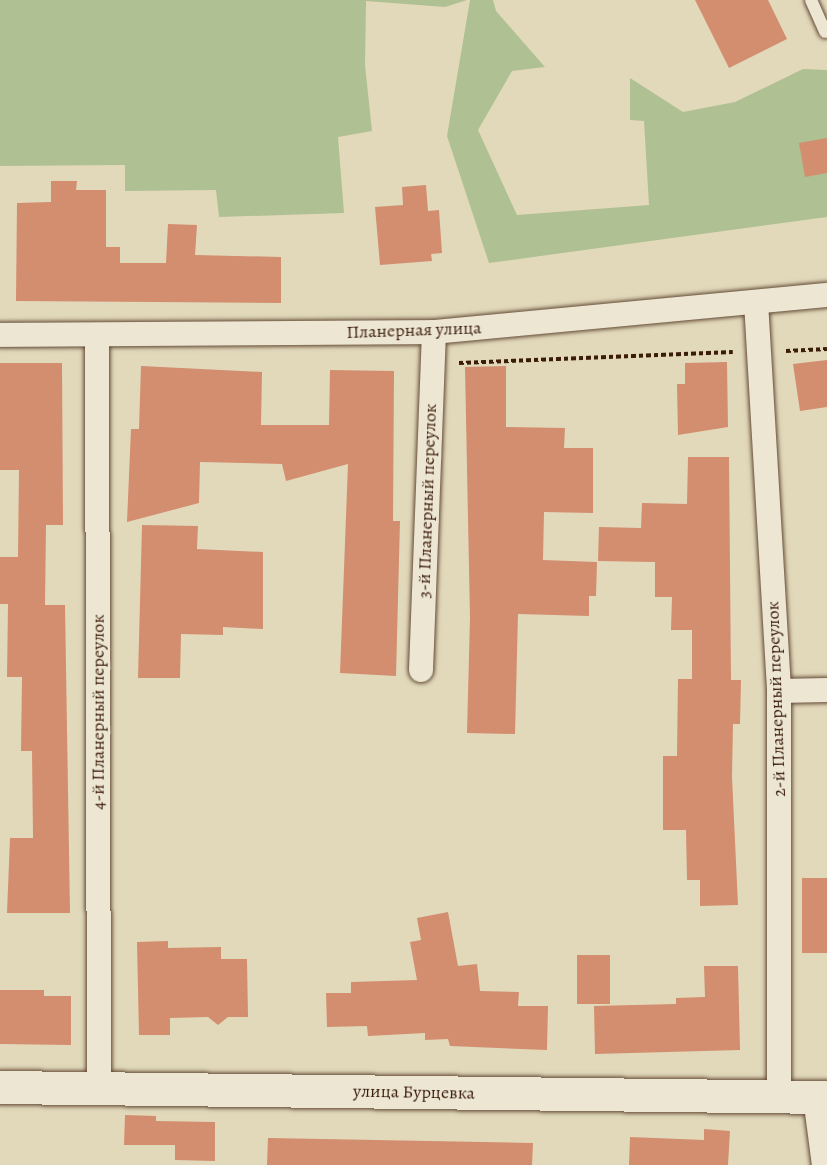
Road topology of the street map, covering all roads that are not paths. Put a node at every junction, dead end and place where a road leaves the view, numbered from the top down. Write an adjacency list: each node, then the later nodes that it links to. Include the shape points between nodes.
1 (811, 0): 2 (lane)
2 (825, 32)
3 (827, 295): 4 (street, Планерная улица)
4 (756, 302): 5 (street, Планерная улица); 10 (street, 2-й Планерный переулок)
5 (434, 332): 7 (street, Планерная улица); 8 (street, 3-й Планерный переулок)
6 (0, 335): 7 (street, Планерная улица)
7 (97, 335): 12 (street, 4-й Планерный переулок)
8 (421, 670)
9 (827, 690): 10 (street)
10 (779, 691): 13 (street, 2-й Планерный переулок)
11 (0, 1087): 12 (street, улица Бурцевка)
12 (99, 1088): 13 (street, улица Бурцевка)
13 (778, 1096): 14 (street, улица Бурцевка)
14 (821, 1097): 15 (street)
15 (824, 1165)

